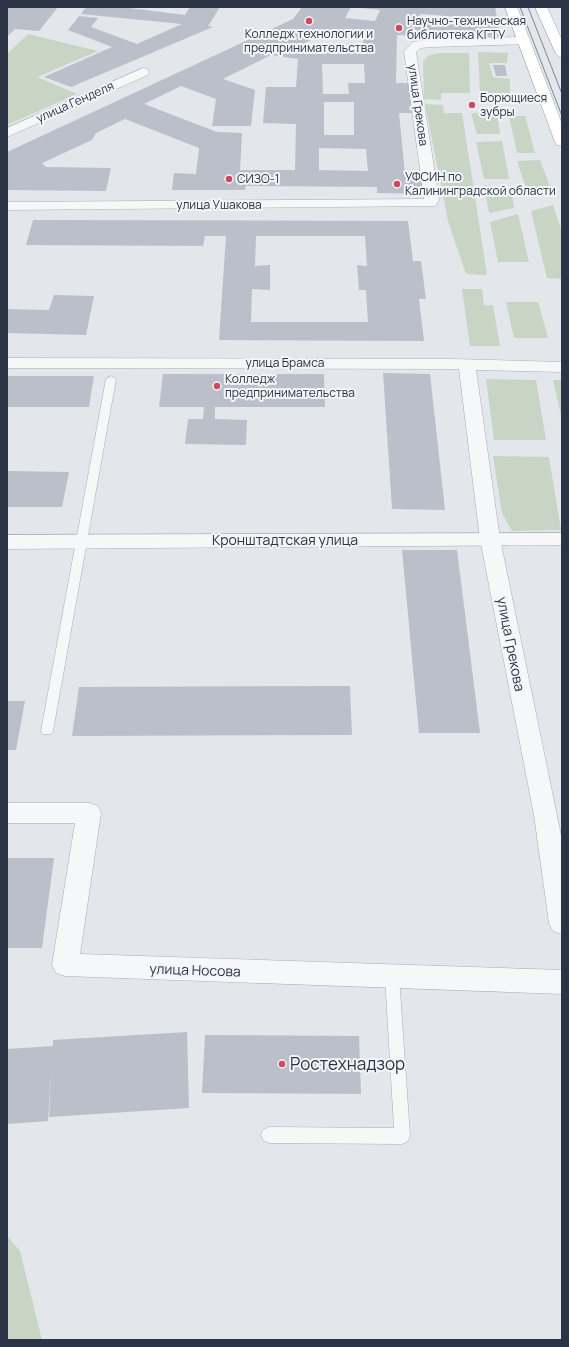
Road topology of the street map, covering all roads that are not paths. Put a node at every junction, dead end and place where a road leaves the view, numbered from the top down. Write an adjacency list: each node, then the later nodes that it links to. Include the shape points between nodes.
1 (511, 7): 4 (main road)
2 (541, 7): 3 (main road)
3 (558, 34): 4 (main road); 5 (main road)
4 (530, 36): 8 (main road); 9 (street, улица Грекова, via 431,43 417,45 410,51 432,200)
5 (562, 54)
6 (143, 72): 7 (street, улица Генделя)
7 (7, 133)
8 (562, 142)
9 (430, 203): 10 (street, улица Ушакова)
10 (7, 206)
11 (7, 363): 12 (street, улица Брамса)
12 (467, 364): 13 (street, улица Брамса); 15 (street, улица Грекова)
13 (562, 367)
14 (110, 379): 18 (lane)
15 (490, 539): 16 (street, Кронштадтская улица); 18 (street, Кронштадтская улица); 21 (street, улица Грекова, via 546,815)
16 (562, 539)
17 (7, 542): 18 (street, Кронштадтская улица)
18 (81, 542): 19 (lane)
19 (47, 731)
20 (7, 813): 23 (street, улица Носова, via 89,813 65,965)
21 (558, 860): 22 (street, улица Грекова)
22 (562, 923)
23 (392, 976): 24 (street, улица Носова); 25 (lane, via 402,1136)
24 (562, 982)
25 (269, 1135)

